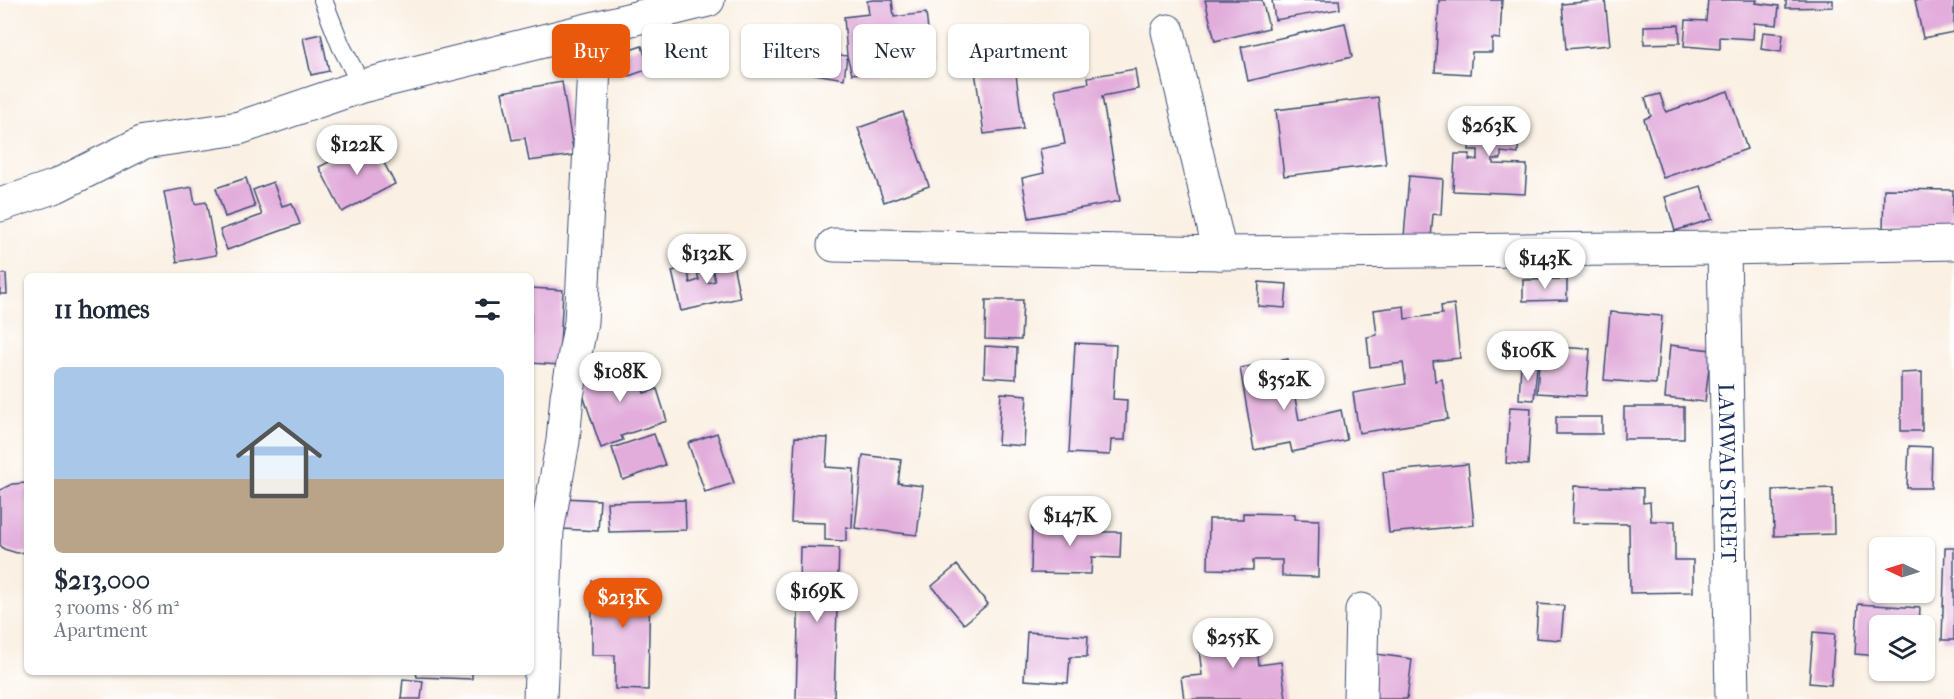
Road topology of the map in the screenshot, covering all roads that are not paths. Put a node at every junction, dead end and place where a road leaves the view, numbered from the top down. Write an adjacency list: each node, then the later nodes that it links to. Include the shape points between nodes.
1 (323, 0): 7 (lane)
2 (708, 0): 3 (street)
3 (615, 24)
4 (1167, 31): 12 (street)
5 (552, 40): 7 (street)
6 (593, 78): 14 (street, via 581,322 547,531)
7 (362, 86): 8 (street, via 239,128 144,142 56,186)
8 (0, 206)
9 (1954, 243): 11 (street)
10 (834, 245): 12 (street)
11 (1724, 248): 12 (street); 16 (street, LAMWAI STREET)
12 (1220, 253)
13 (1362, 610): 15 (street)
14 (540, 699)
15 (1360, 699)
16 (1732, 699)

